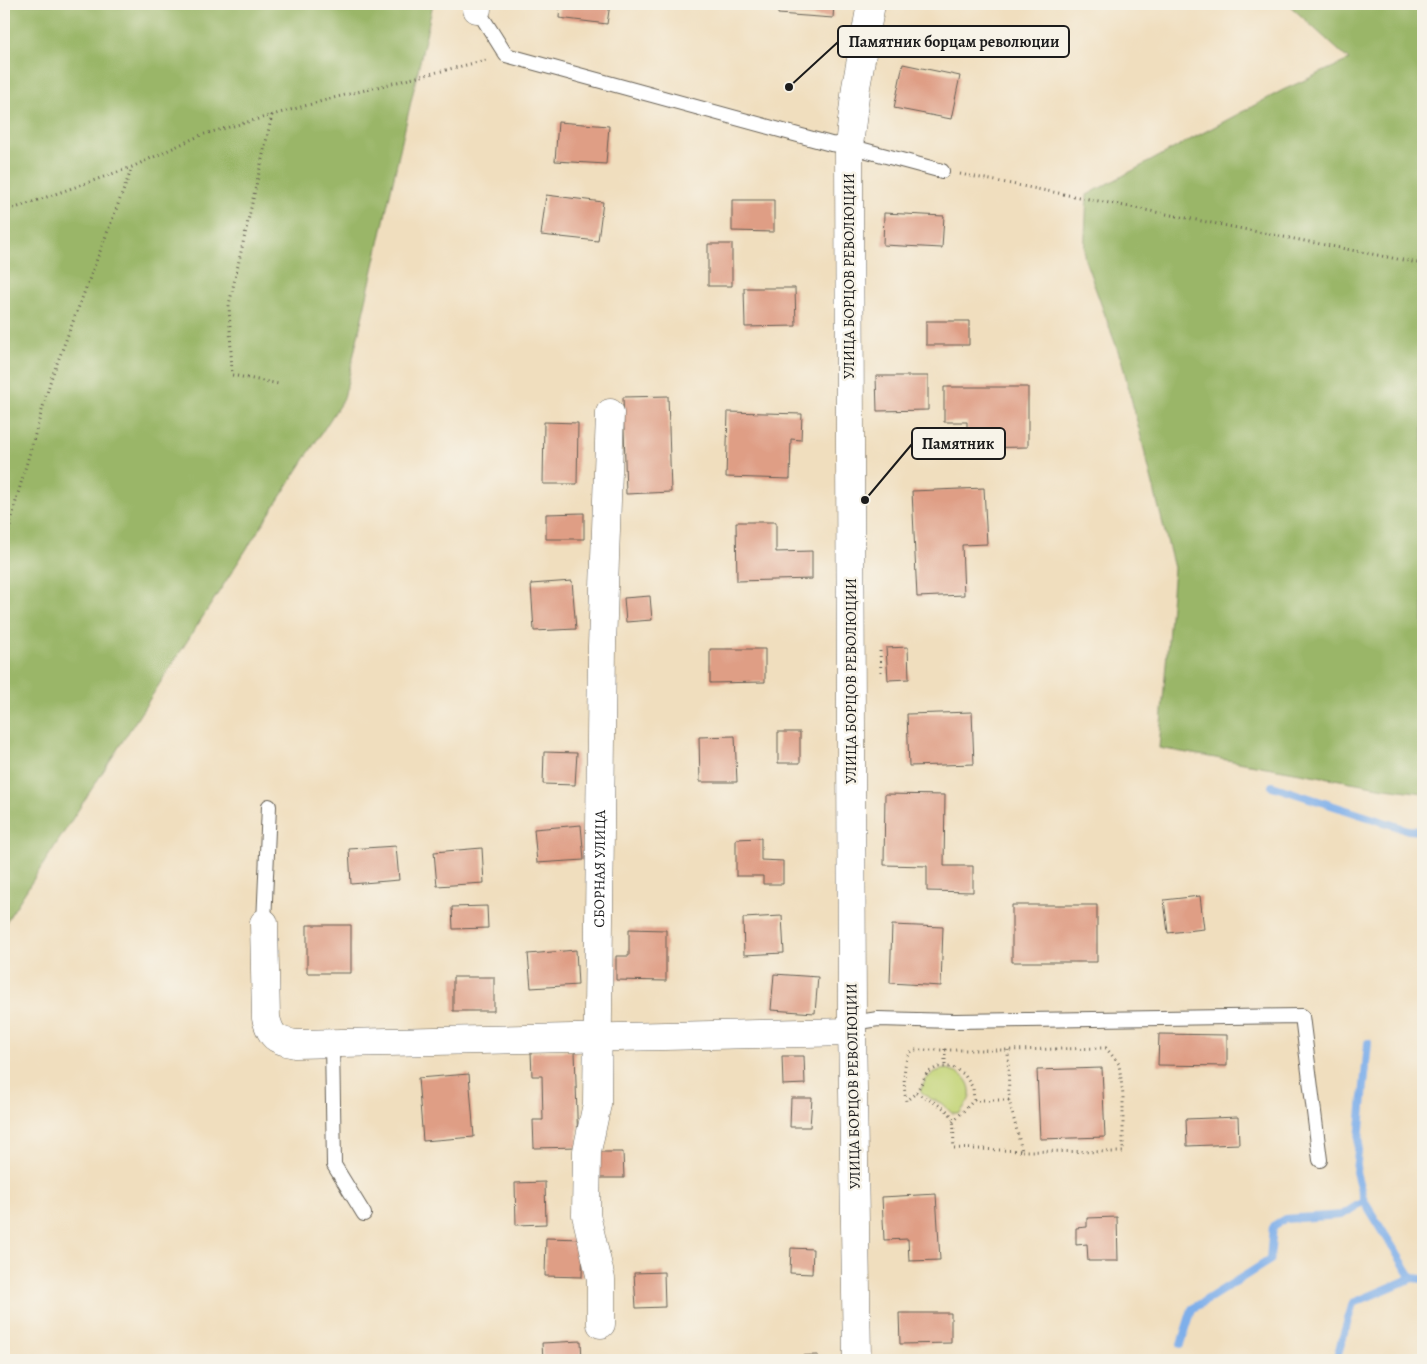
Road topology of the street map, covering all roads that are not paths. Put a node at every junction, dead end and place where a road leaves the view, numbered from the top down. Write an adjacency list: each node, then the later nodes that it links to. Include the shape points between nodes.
1 (871, 4): 3 (street, УЛИЦА БОРЦОВ РЕВОЛЮЦИИ)
2 (477, 6): 3 (lane, via 506,55 831,144)
3 (849, 146): 4 (lane); 8 (street, УЛИЦА БОРЦОВ РЕВОЛЮЦИИ)
4 (942, 171)
5 (610, 413): 9 (street, СБОРНАЯ УЛИЦА, via 602,646)
6 (269, 806): 7 (lane)
7 (264, 923): 10 (street, via 266,1018 270,1032 280,1041 295,1044)
8 (852, 1027): 9 (street); 11 (lane, via 878,1020 1302,1016); 14 (street, УЛИЦА БОРЦОВ РЕВОЛЮЦИИ)
9 (598, 1038): 10 (street); 13 (street, СБОРНАЯ УЛИЦА, via 597,1104 587,1150 586,1215 601,1279)
10 (332, 1043): 12 (lane, via 334,1164)
11 (1320, 1160)
12 (364, 1214)
13 (601, 1324)
14 (857, 1360)

